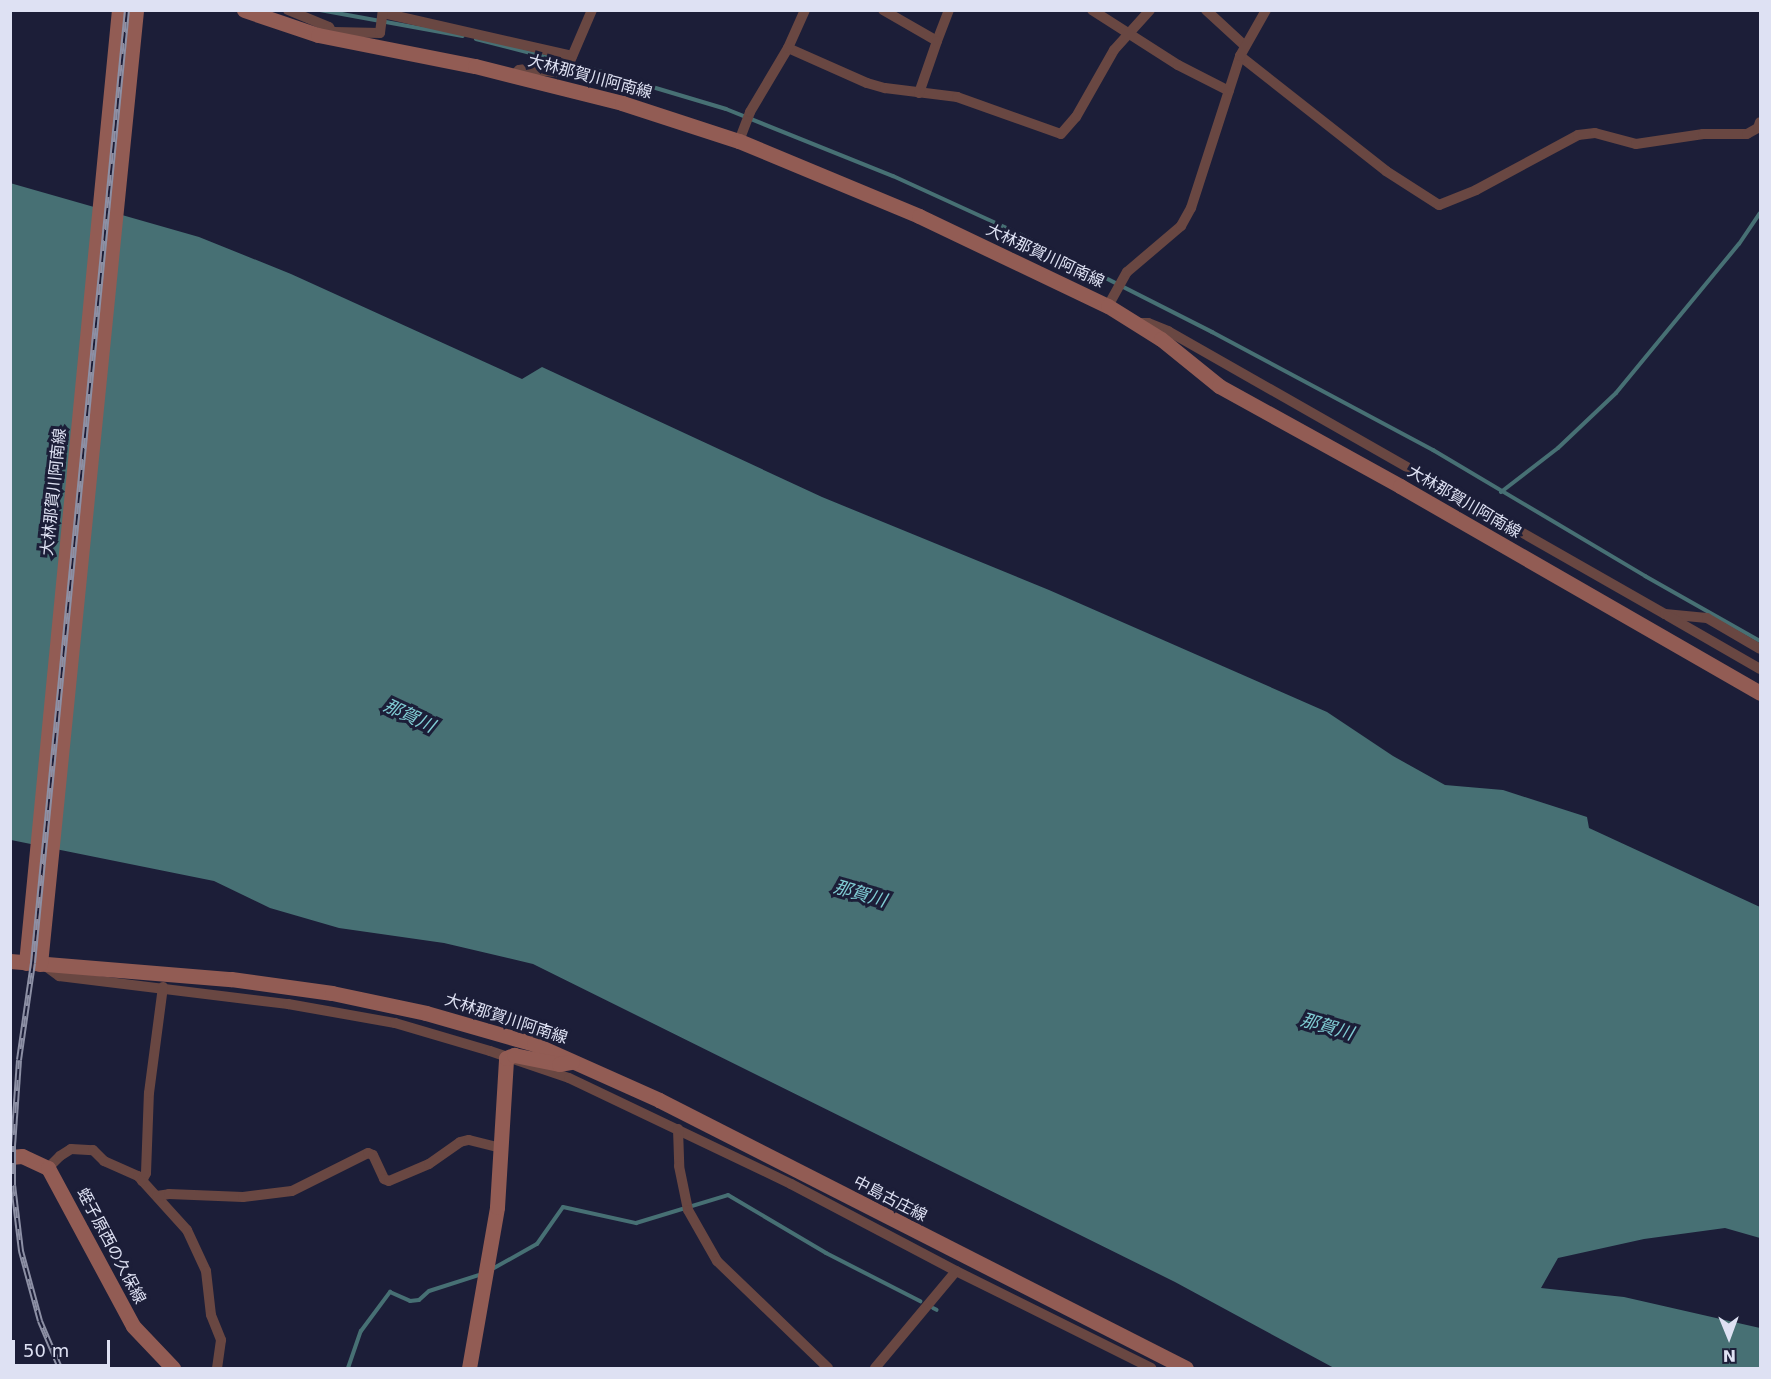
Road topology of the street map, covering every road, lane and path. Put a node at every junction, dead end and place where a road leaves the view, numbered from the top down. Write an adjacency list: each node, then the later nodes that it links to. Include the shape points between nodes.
1 (244, 10): 15 (main road, 大林那賀川阿南線)
2 (592, 10): 19 (street)
3 (805, 10): 17 (street)
4 (883, 10): 16 (street)
5 (950, 10): 16 (street)
6 (1092, 10): 14 (street)
7 (1150, 10): 14 (street)
8 (1206, 10): 18 (street)
9 (1266, 10): 18 (street)
10 (293, 11): 15 (street)
11 (383, 13): 15 (street, via 380,33); 19 (street)
12 (119, 16): 31 (main road, 大林那賀川阿南線)
13 (135, 17): 31 (main road, 大林那賀川阿南線)
14 (1129, 33): 21 (street, via 1178,65); 22 (street, via 1061,134 957,98)
15 (335, 35): 20 (main road, 大林那賀川阿南線)
16 (937, 41): 22 (street)
17 (788, 48): 22 (street, via 867,83); 24 (street, via 750,112)
18 (1242, 51): 21 (street); 23 (street, via 1386,171 1439,205 1476,190 1578,135 1595,133 1636,144 1702,134 1748,134)
19 (573, 56): 20 (street, via 565,73 519,70)
20 (514, 75): 24 (main road, 大林那賀川阿南線, via 622,103)
21 (1229, 91): 25 (street, via 1191,208 1181,226 1136,262)
22 (919, 93)
23 (1761, 122)
24 (740, 141): 25 (main road, 大林那賀川阿南線)
25 (1111, 300): 26 (main road, 大林那賀川阿南線)
26 (1136, 323): 27 (street, via 1168,331); 30 (main road, 大林那賀川阿南線, via 1219,386)
27 (1665, 614): 28 (street, via 1707,618); 29 (street)
28 (1761, 649)
29 (1761, 669)
30 (1761, 693)
31 (26, 961): 32 (street, via 59,976); 34 (main road, 大林那賀川阿南線, via 231,979 332,993 426,1013 534,1044)
32 (163, 987): 33 (street, via 395,1023); 39 (street, via 149,1093 146,1173)
33 (506, 1058): 34 (main road, 大林那賀川阿南線, via 514,1055 559,1064); 35 (street, via 569,1078); 36 (main road)
34 (578, 1062): 48 (main road, 中島古庄線)
35 (678, 1129): 41 (street); 45 (street, via 679,1166 688,1208 717,1261)
36 (500, 1148): 40 (street, via 469,1140 460,1142 429,1164 389,1181 368,1153 292,1191 232,1197); 44 (main road, via 497,1207)
37 (10, 1157): 38 (main road, via 22,1156)
38 (48, 1168): 39 (street, via 71,1149 93,1150 104,1161); 42 (main road, 蛭子原西の久保線, via 133,1326)
39 (142, 1181): 40 (street)
40 (157, 1196): 43 (street, via 187,1230 206,1271 211,1315 221,1340)
41 (956, 1271): 46 (street); 47 (street)
42 (173, 1368)
43 (217, 1368)
44 (469, 1368)
45 (828, 1368)
46 (875, 1368)
47 (1151, 1368)
48 (1186, 1368)

